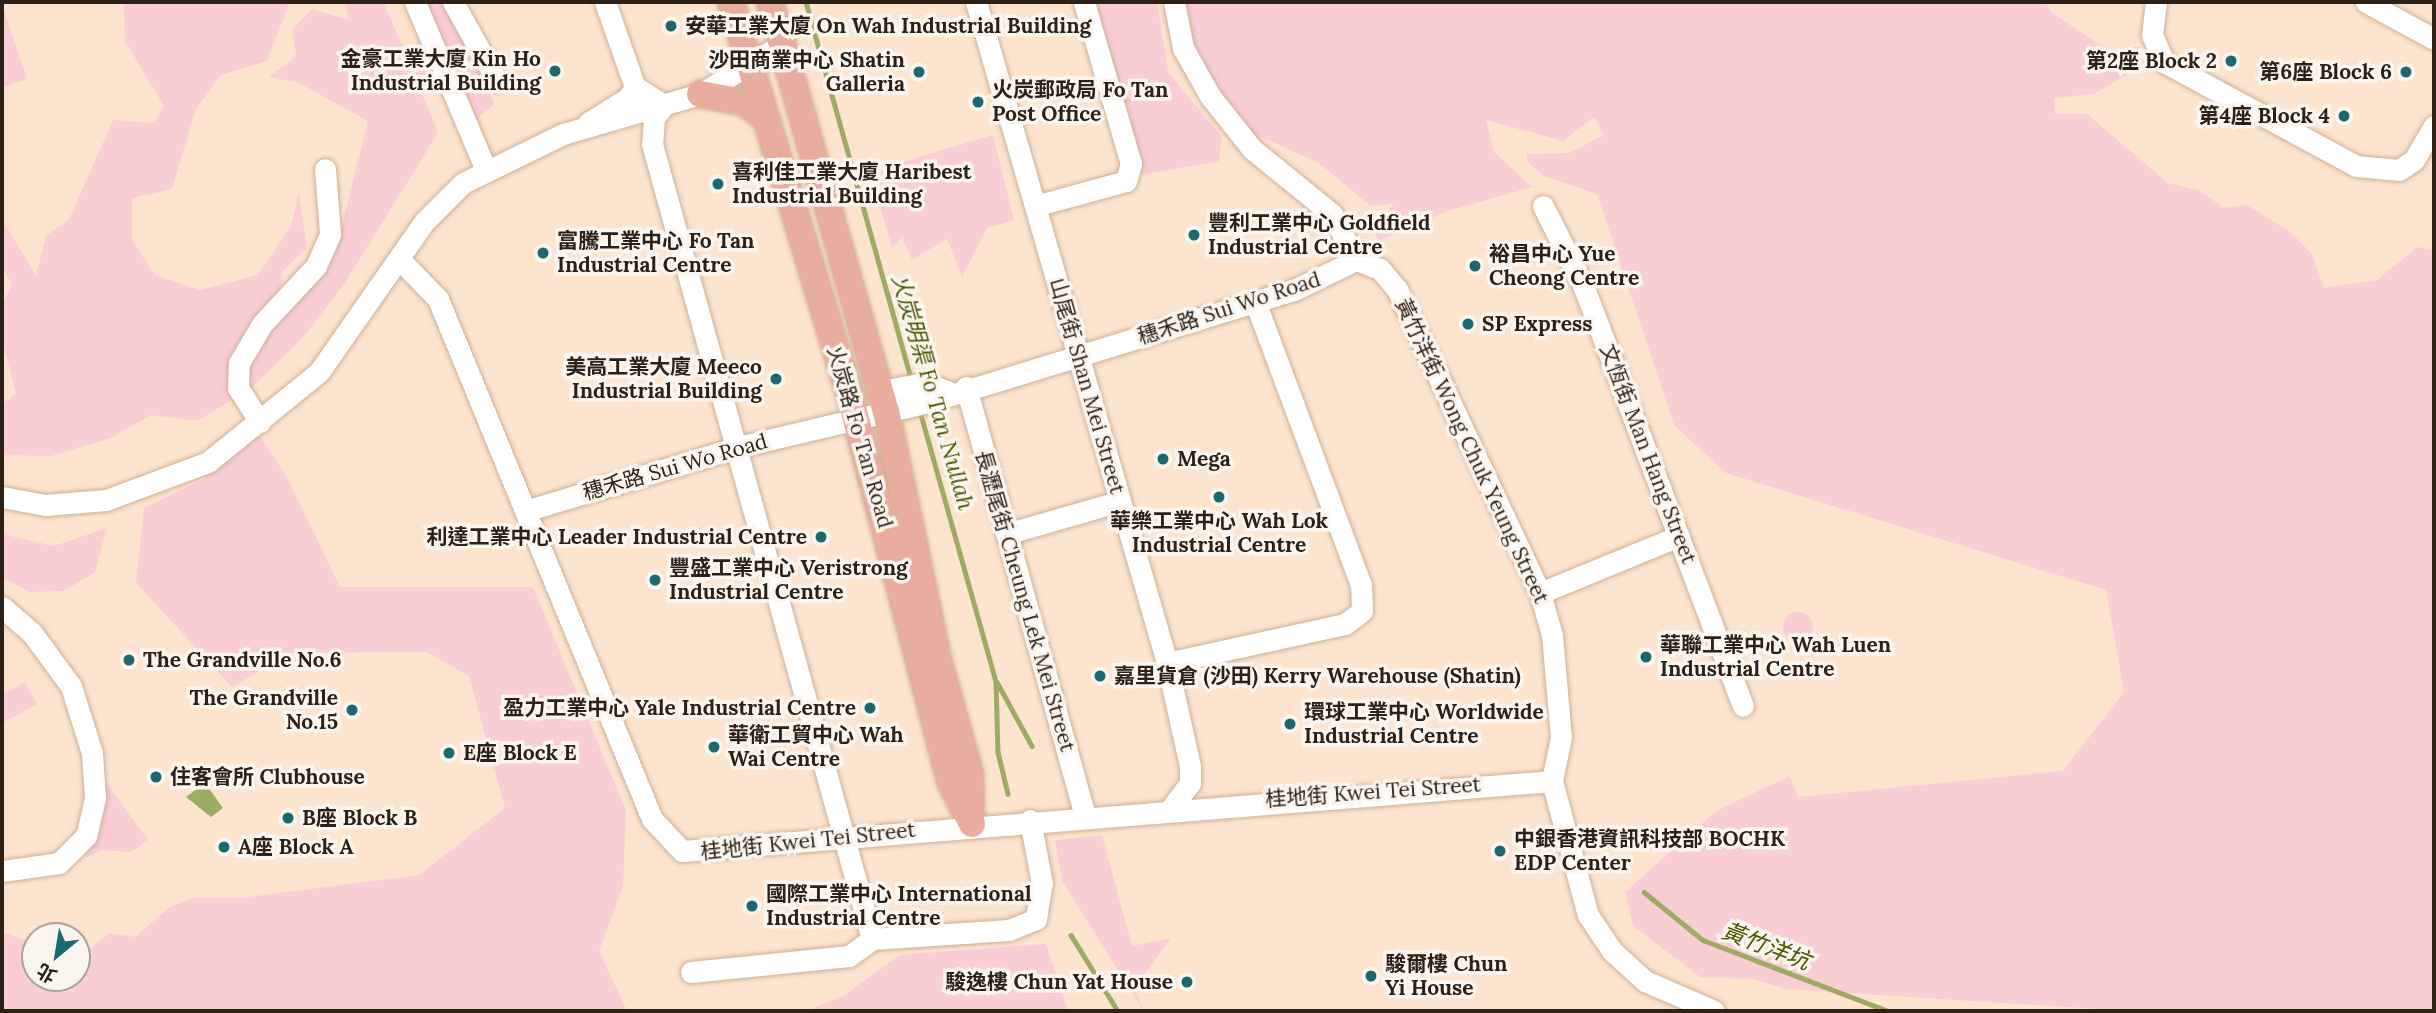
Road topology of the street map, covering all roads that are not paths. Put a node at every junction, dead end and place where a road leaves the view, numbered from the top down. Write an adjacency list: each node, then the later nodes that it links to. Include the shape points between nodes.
1 (415, 2): 21 (street)
2 (453, 2): 14 (street)
3 (605, 2): 15 (street)
4 (731, 2): 13 (main road, 火炭路 Fo Tan Road)
5 (770, 2): 12 (main road, 火炭路 Fo Tan Road)
6 (976, 2): 23 (street, 山尾街 Shan Mei Street)
7 (1084, 2): 23 (street, via 1130,164 1126,181)
8 (1174, 2): 26 (street, via 1183,48 1210,96 1252,149 1332,214)
9 (2156, 2): 19 (street, via 2152,35 2171,67 2356,166 2399,170 2414,160)
10 (2365, 2): 11 (street)
11 (2434, 39)
12 (781, 45): 13 (street); 30 (main road, 火炭路 Fo Tan Road)
13 (750, 69): 16 (street); 18 (main road, 火炭路 Fo Tan Road)
14 (498, 81)
15 (635, 87): 17 (street); 20 (street, via 628,98)
16 (700, 94): 17 (street); 18 (main road, via 744,103)
17 (664, 105): 20 (street); 33 (street, via 654,118 652,144)
18 (764, 117): 31 (main road, 火炭路 Fo Tan Road)
19 (2434, 126)
20 (582, 128): 21 (street)
21 (485, 168): 25 (street, via 441,202)
22 (325, 169): 32 (street, via 330,234 316,266 262,324 239,363 238,388)
23 (1035, 206): 28 (street, 山尾街 Shan Mei Street)
24 (1543, 206): 38 (street, 文恆街 Man Hang Street, via 1583,285)
25 (400, 260): 32 (street, via 331,359); 36 (street, 桂地街 Kwei Tei Street, via 438,299)
26 (1356, 260): 27 (street, 穗禾路 Sui Wo Road); 39 (street, 黃竹洋街 Wong Chuk Yeung Street, via 1380,269 1397,289)
27 (1255, 302): 28 (street, 穗禾路 Sui Wo Road); 41 (street, via 1336,532 1361,585 1363,611 1345,624)
28 (1079, 354): 29 (street, 穗禾路 Sui Wo Road); 35 (street, 山尾街 Shan Mei Street)
29 (947, 391): 30 (street, 穗禾路 Sui Wo Road); 37 (street, 長瀝尾街 Cheung Lek Mei Street)
30 (894, 399): 31 (street, 穗禾路 Sui Wo Road); 47 (main road, 火炭路 Fo Tan Road, via 937,656 970,774)
31 (855, 418): 33 (street, 穗禾路 Sui Wo Road); 47 (main road, 火炭路 Fo Tan Road, via 920,678 951,783)
32 (260, 422): 34 (street, via 208,461 143,490 63,505)
33 (737, 447): 36 (street, 穗禾路 Sui Wo Road); 48 (street)
34 (2, 497)
35 (1120, 501): 37 (street); 41 (street, 山尾街 Shan Mei Street)
36 (525, 511): 48 (street, 桂地街 Kwei Tei Street, via 665,840 698,854)
37 (1006, 534): 45 (street, 長瀝尾街 Cheung Lek Mei Street)
38 (1679, 536): 39 (street); 42 (street, 文恆街 Man Hang Street)
39 (1539, 593): 43 (street, 黃竹洋街 Wong Chuk Yeung Street, via 1552,635 1561,737)
40 (2, 607): 49 (street, via 32,633 71,686 92,753 95,798 86,835 59,863)
41 (1167, 663): 44 (street, 山尾街 Shan Mei Street, via 1190,766 1190,783)
42 (1743, 706)
43 (1552, 781): 44 (street, 桂地街 Kwei Tei Street); 52 (street, 黃竹洋街 Wong Chuk Yeung Street, via 1573,877 1599,934 1645,981)
44 (1172, 807): 45 (street, 桂地街 Kwei Tei Street)
45 (1085, 815): 46 (street, 桂地街 Kwei Tei Street)
46 (1030, 820): 47 (street, 桂地街 Kwei Tei Street); 50 (street, via 1043,900 1027,927)
47 (972, 824): 48 (street, 桂地街 Kwei Tei Street)
48 (843, 837): 50 (street)
49 (2, 871)
50 (872, 939): 51 (street, via 849,956)
51 (691, 972)
52 (1714, 1011)

